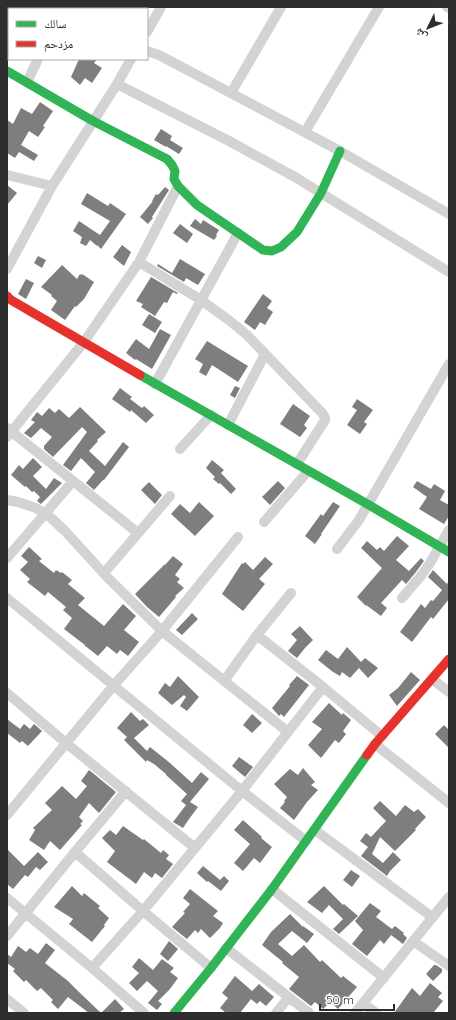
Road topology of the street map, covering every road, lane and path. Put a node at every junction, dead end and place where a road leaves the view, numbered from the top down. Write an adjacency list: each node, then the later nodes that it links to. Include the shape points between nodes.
1 (161, 7): 4 (street)
2 (281, 7): 11 (street)
3 (379, 7): 13 (street)
4 (148, 30)
5 (148, 51): 11 (street)
6 (38, 60): 9 (street)
7 (130, 60): 10 (street)
8 (7, 71): 9 (street)
9 (27, 82): 12 (street)
10 (117, 84): 12 (street); 18 (street, via 229,141)
11 (231, 93): 13 (street)
12 (93, 121): 16 (street); 17 (street, via 167,159 175,171 174,179)
13 (305, 132): 14 (street)
14 (340, 151): 18 (street); 19 (street)
15 (7, 175): 16 (street)
16 (52, 186): 22 (street)
17 (178, 186): 20 (street, via 197,205); 21 (street)
18 (322, 193): 20 (street, via 297,232 272,251 263,250); 23 (street)
19 (449, 214)
20 (238, 233): 25 (street)
21 (139, 262): 25 (street); 26 (street)
22 (7, 269)
23 (449, 272)
24 (7, 296): 26 (street)
25 (201, 300): 27 (street, via 247,335); 29 (street)
26 (84, 342): 29 (street); 32 (street)
27 (265, 354): 31 (street); 34 (street, via 325,416)
28 (449, 364): 39 (street)
29 (156, 384): 30 (street)
30 (211, 415): 31 (street); 33 (street)
31 (228, 425): 34 (street)
32 (8, 432): 36 (street)
33 (180, 449)
34 (297, 464): 35 (street)
35 (308, 471): 39 (street); 41 (street)
36 (72, 481): 40 (street); 43 (street)
37 (170, 496): 43 (street)
38 (7, 500): 40 (street)
39 (369, 504): 45 (street); 46 (street)
40 (45, 513): 48 (street); 49 (street, via 65,530)
41 (264, 522)
42 (449, 530): 45 (street)
43 (138, 533): 49 (street)
44 (238, 537): 53 (street)
45 (440, 546): 47 (street); 52 (street, via 421,576)
46 (338, 549)
47 (449, 552)
48 (7, 558)
49 (104, 573): 53 (street)
50 (291, 593): 54 (street)
51 (7, 598): 58 (street)
52 (402, 598)
53 (162, 631): 57 (street); 58 (street)
54 (257, 635): 57 (street); 59 (street)
55 (449, 660): 56 (street)
56 (432, 679): 60 (street); 63 (street)
57 (224, 681): 62 (street)
58 (114, 686): 64 (street); 67 (street)
59 (324, 688): 62 (street); 63 (street)
60 (449, 692)
61 (7, 693): 64 (street)
62 (288, 732): 67 (street)
63 (382, 736): 65 (street)
64 (66, 742): 66 (street); 69 (street)
65 (375, 744): 68 (street); 70 (street)
66 (126, 791): 72 (street); 73 (street)
67 (242, 791): 71 (street); 72 (street)
68 (449, 803)
69 (7, 815)
70 (315, 830): 71 (street); 79 (street)
71 (306, 841): 74 (street)
72 (195, 848): 77 (street)
73 (75, 852): 77 (street); 78 (street)
74 (272, 889): 82 (street); 86 (street)
75 (449, 897): 79 (street)
76 (7, 898): 78 (street)
77 (143, 911): 84 (street); 85 (street)
78 (25, 912): 80 (street); 84 (street)
79 (432, 917): 81 (street)
80 (7, 936)
81 (414, 941): 83 (street); 86 (street)
82 (226, 948): 85 (street); 87 (street)
83 (449, 966)
84 (92, 968): 91 (street)
85 (211, 968): 92 (street)
86 (384, 978): 89 (street)
87 (288, 998): 93 (street); 94 (street)
88 (7, 999): 90 (street)
89 (363, 1003): 95 (street); 96 (street)
90 (24, 1013)
91 (144, 1013)
92 (174, 1013)
93 (276, 1013)
94 (309, 1013)
95 (355, 1013)
96 (376, 1013)

